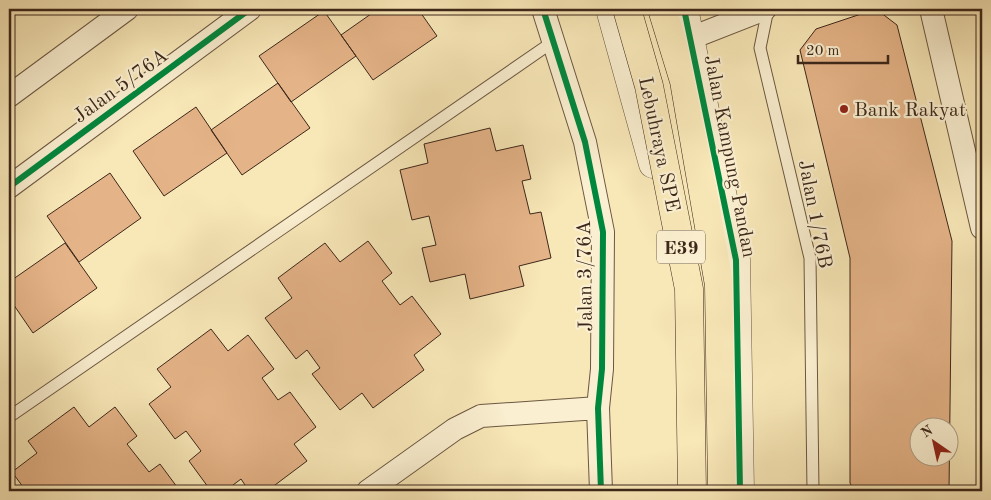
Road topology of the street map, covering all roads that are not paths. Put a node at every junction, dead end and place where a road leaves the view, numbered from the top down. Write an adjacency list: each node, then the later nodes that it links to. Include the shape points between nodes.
1 (127, 9): 13 (street)
2 (250, 9): 14 (street, Jalan 5/76A)
3 (543, 9): 12 (street, Jalan 3/76A)
4 (610, 9): 16 (street)
5 (627, 9): 22 (highway, Lebuhraya SPE / E39, bridge, via 649,86 689,289)
6 (632, 9): 16 (street, via 668,149)
7 (662, 9): 23 (highway, Lebuhraya SPE / E39, via 684,81 719,285)
8 (684, 9): 11 (street, Jalan Kampung Pandan)
9 (767, 9): 11 (street); 25 (lane, Jalan 1/76B, via 760,48 810,258)
10 (931, 9): 15 (street)
11 (691, 38): 24 (street, Jalan Kampung Pandan, via 736,260)
12 (554, 41): 17 (street, Jalan 3/76A, via 585,142 603,232 602,369); 18 (lane)
13 (9, 96)
14 (9, 187)
15 (982, 228)
16 (681, 264): 21 (street)
17 (598, 408): 19 (street, via 481,416 455,429); 20 (street, Jalan 3/76A)
18 (9, 417)
19 (368, 491)
20 (601, 491)
21 (688, 491)
22 (692, 491)
23 (722, 491)
24 (740, 491)
25 (813, 491)

